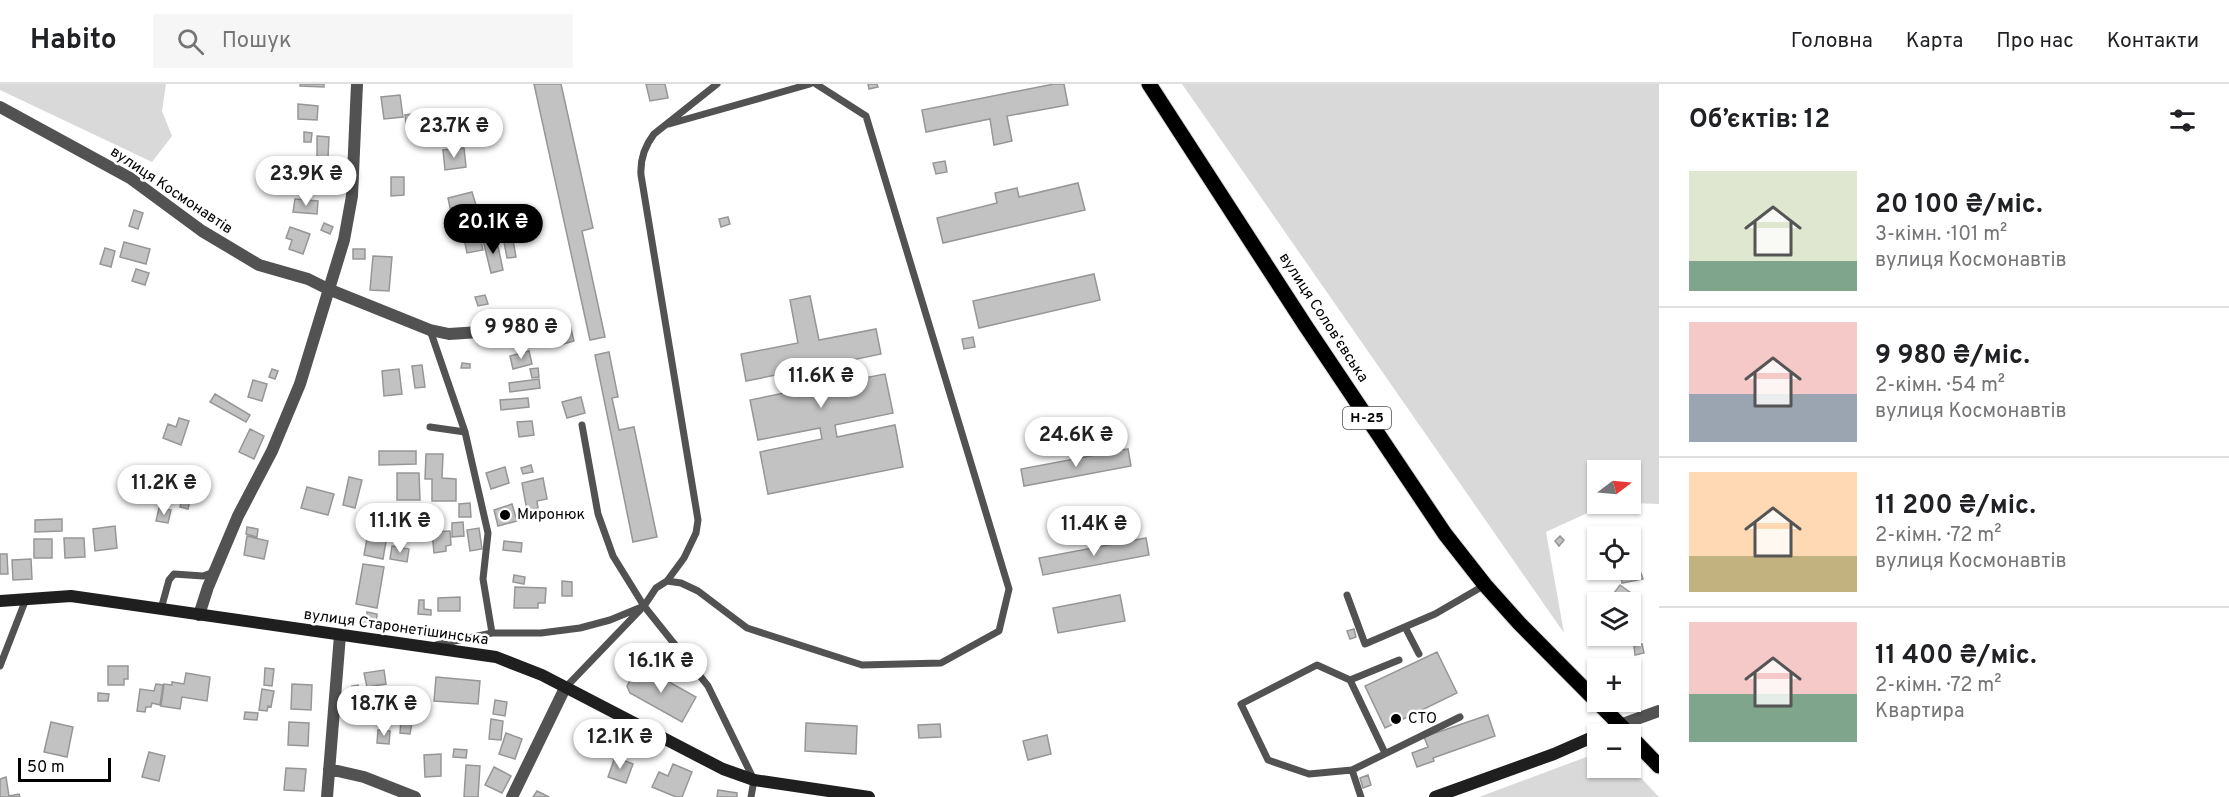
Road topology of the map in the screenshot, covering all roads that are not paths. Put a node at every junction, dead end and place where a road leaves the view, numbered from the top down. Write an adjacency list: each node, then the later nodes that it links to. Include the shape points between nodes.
1 (357, 84): 8 (street, via 352,196 344,240)
2 (717, 84): 7 (lane)
3 (810, 84): 7 (lane)
4 (816, 84): 15 (lane, via 866,116 1009,589 999,631 941,663 862,665 754,631 698,591)
5 (1149, 84): 16 (main road, вулиця Соловʼєвська / Н-25, via 1389,452)
6 (0, 107): 8 (street, вулиця Космонавтів, via 130,178 202,231 260,265)
7 (666, 125): 15 (lane, via 644,149 641,175 698,520 689,549)
8 (328, 289): 10 (street, вулиця Космонавтів); 14 (street, via 283,427)
9 (553, 327): 10 (street, вулиця Космонавтів, via 449,334)
10 (430, 330): 13 (lane)
11 (582, 425): 20 (lane, via 598,514 613,556)
12 (430, 427): 13 (lane)
13 (465, 432): 24 (lane, via 488,533 483,579)
14 (214, 572): 21 (lane, via 203,576 174,574); 22 (street)
15 (667, 582): 20 (lane, via 656,588)
16 (1485, 585): 23 (lane); 34 (main road, вулиця Соловʼєвська / Н-25)
17 (1347, 595): 23 (lane, via 1365,644)
18 (26, 599): 19 (main road, вулиця Старонетішинська); 21 (main road, вулиця Старонетішинська, via 71,596); 29 (lane)
19 (0, 601)
20 (644, 606): 24 (lane, via 580,628); 31 (lane); 42 (lane, via 708,686)
21 (162, 609): 22 (main road, вулиця Старонетішинська)
22 (199, 615): 25 (main road, вулиця Старонетішинська)
23 (1405, 627): 27 (lane)
24 (492, 633): 26 (lane)
25 (340, 635): 26 (main road, вулиця Старонетішинська); 40 (street)
26 (431, 646): 31 (main road, вулиця Старонетішинська, via 496,657)
27 (1419, 654)
28 (1399, 660): 30 (lane)
29 (0, 666)
30 (1350, 680): 38 (lane); 41 (lane, via 1317,665 1242,704 1268,760 1310,774)
31 (565, 688): 42 (main road, вулиця Старонетішинська, via 723,769); 46 (street)
32 (1659, 711): 35 (street)
33 (1460, 717): 38 (lane)
34 (1619, 724)
35 (1639, 724)
36 (1587, 744): 50 (main road)
37 (1641, 747): 39 (main road, Н-25)
38 (1385, 753): 41 (lane)
39 (1659, 766)
40 (329, 769): 44 (street); 45 (street, via 364,777)
41 (1352, 770): 49 (lane)
42 (754, 780): 43 (main road, вулиця Старонетішинська); 47 (lane)
43 (831, 795): 48 (main road, вулиця Старонетішинська)
44 (327, 797)
45 (415, 797)
46 (512, 797)
47 (751, 797)
48 (869, 797)
49 (1361, 797)
50 (1436, 797)

